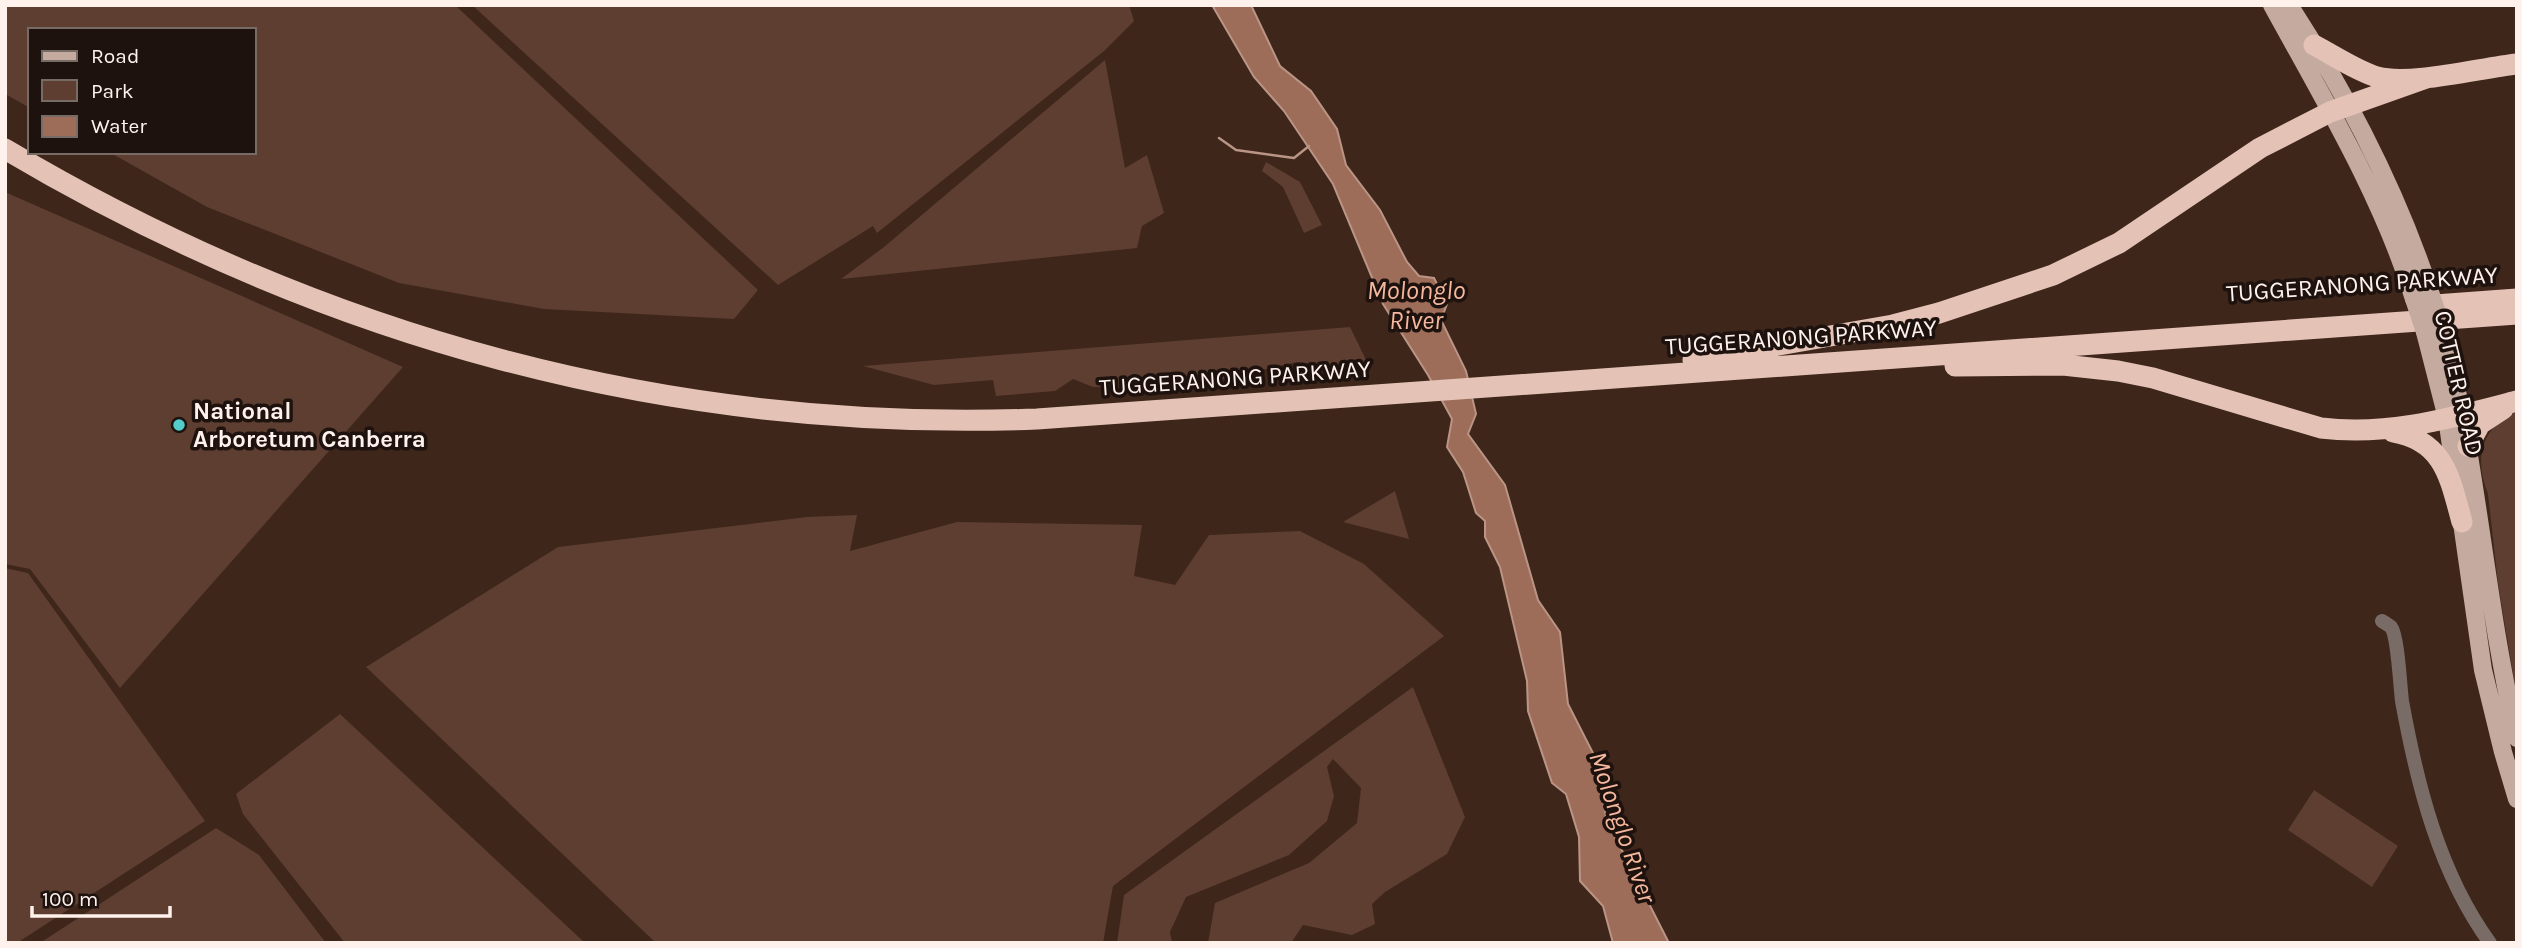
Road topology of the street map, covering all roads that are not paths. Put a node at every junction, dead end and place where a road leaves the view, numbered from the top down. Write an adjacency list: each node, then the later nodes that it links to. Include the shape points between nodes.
1 (2272, 5): 6 (main road, COTTER ROAD)
2 (2289, 5): 3 (main road, COTTER ROAD)
3 (2314, 45): 5 (highway, via 2379,78); 6 (main road, COTTER ROAD)
4 (2517, 65): 5 (highway)
5 (2426, 78): 6 (highway)
6 (2340, 109): 13 (highway, via 2260,148 2119,243 2053,275 1893,325); 18 (main road, COTTER ROAD, bridge, via 2423,298)
7 (5, 135): 8 (highway)
8 (28, 148)
9 (5, 149): 16 (highway, TUGGERANONG PARKWAY, via 141,225 295,293 455,348 616,387 770,410 910,421 1037,419)
10 (39, 154): 16 (highway, TUGGERANONG PARKWAY, via 183,231 344,298 512,350 672,384 811,402 941,408)
11 (2517, 299): 13 (highway, TUGGERANONG PARKWAY)
12 (2517, 314): 15 (highway, TUGGERANONG PARKWAY)
13 (1691, 360): 14 (highway, TUGGERANONG PARKWAY)
14 (1578, 373): 15 (highway, TUGGERANONG PARKWAY); 16 (highway, TUGGERANONG PARKWAY)
15 (1645, 374): 19 (highway, via 2063,365 2153,378 2321,428)
16 (1317, 393)
17 (2517, 401): 18 (highway); 20 (highway, via 2480,424)
18 (2455, 416): 19 (highway); 20 (main road, COTTER ROAD); 21 (main road, COTTER ROAD)
19 (2383, 430): 21 (highway, via 2421,440 2434,452 2448,474)
20 (2468, 446): 23 (main road, COTTER ROAD)
21 (2462, 522): 24 (main road, COTTER ROAD, via 2483,670)
22 (2382, 621): 25 (street, via 2391,626 2395,637 2408,735 2428,811 2457,886)
23 (2517, 738)
24 (2517, 799)
25 (2490, 943)

